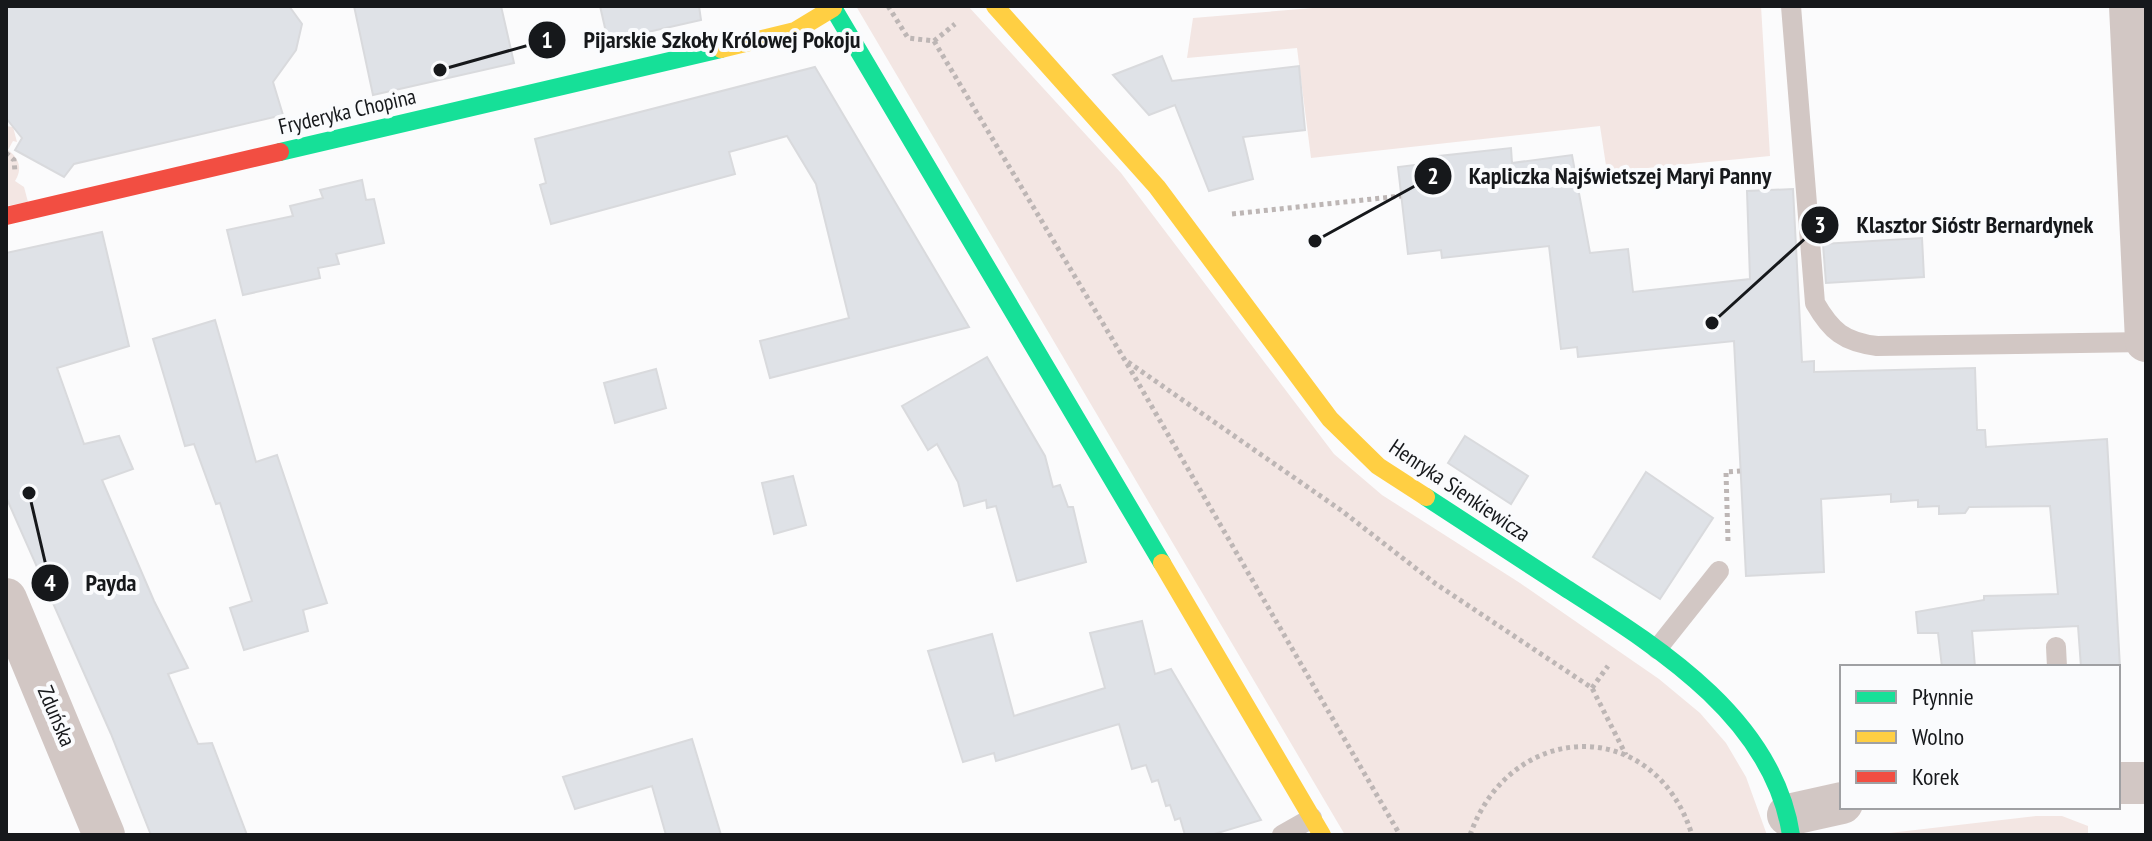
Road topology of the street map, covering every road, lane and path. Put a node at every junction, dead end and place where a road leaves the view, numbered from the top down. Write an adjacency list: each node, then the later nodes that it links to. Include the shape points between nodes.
1 (888, 6): 12 (path, via 908,38 934,41)
2 (995, 6): 16 (street, Henryka Sienkiewicza, via 1157,187 1330,419 1369,457)
3 (1791, 6): 11 (lane, via 1815,303 1830,329 1854,343 1877,346)
4 (2130, 6): 11 (street)
5 (832, 7): 9 (street, Fryderyka Chopina, via 795,31 773,37); 22 (street)
6 (6, 153): 7 (path, via 14,160)
7 (15, 174)
8 (1401, 196): 10 (path, via 1235,212)
9 (6, 216)
10 (1224, 219)
11 (2146, 341)
12 (1126, 362): 17 (path, via 1342,511 1436,584 1592,688); 25 (path)
13 (1740, 471): 14 (path, via 1726,472 1729,558)
14 (1719, 571): 16 (lane)
15 (6, 599): 23 (street, Zduńska)
16 (1657, 649): 21 (street, Henryka Sienkiewicza, via 1727,710 1761,756)
17 (1626, 755): 26 (path, via 1589,746 1552,750 1515,767 1486,797); 27 (path, via 1674,794)
18 (2120, 783): 19 (street)
19 (2146, 783)
20 (1840, 804): 21 (street)
21 (1790, 825)
22 (1317, 826): 24 (lane)
23 (104, 835)
24 (1282, 835)
25 (1400, 835)
26 (1470, 835)
27 (1692, 835)

